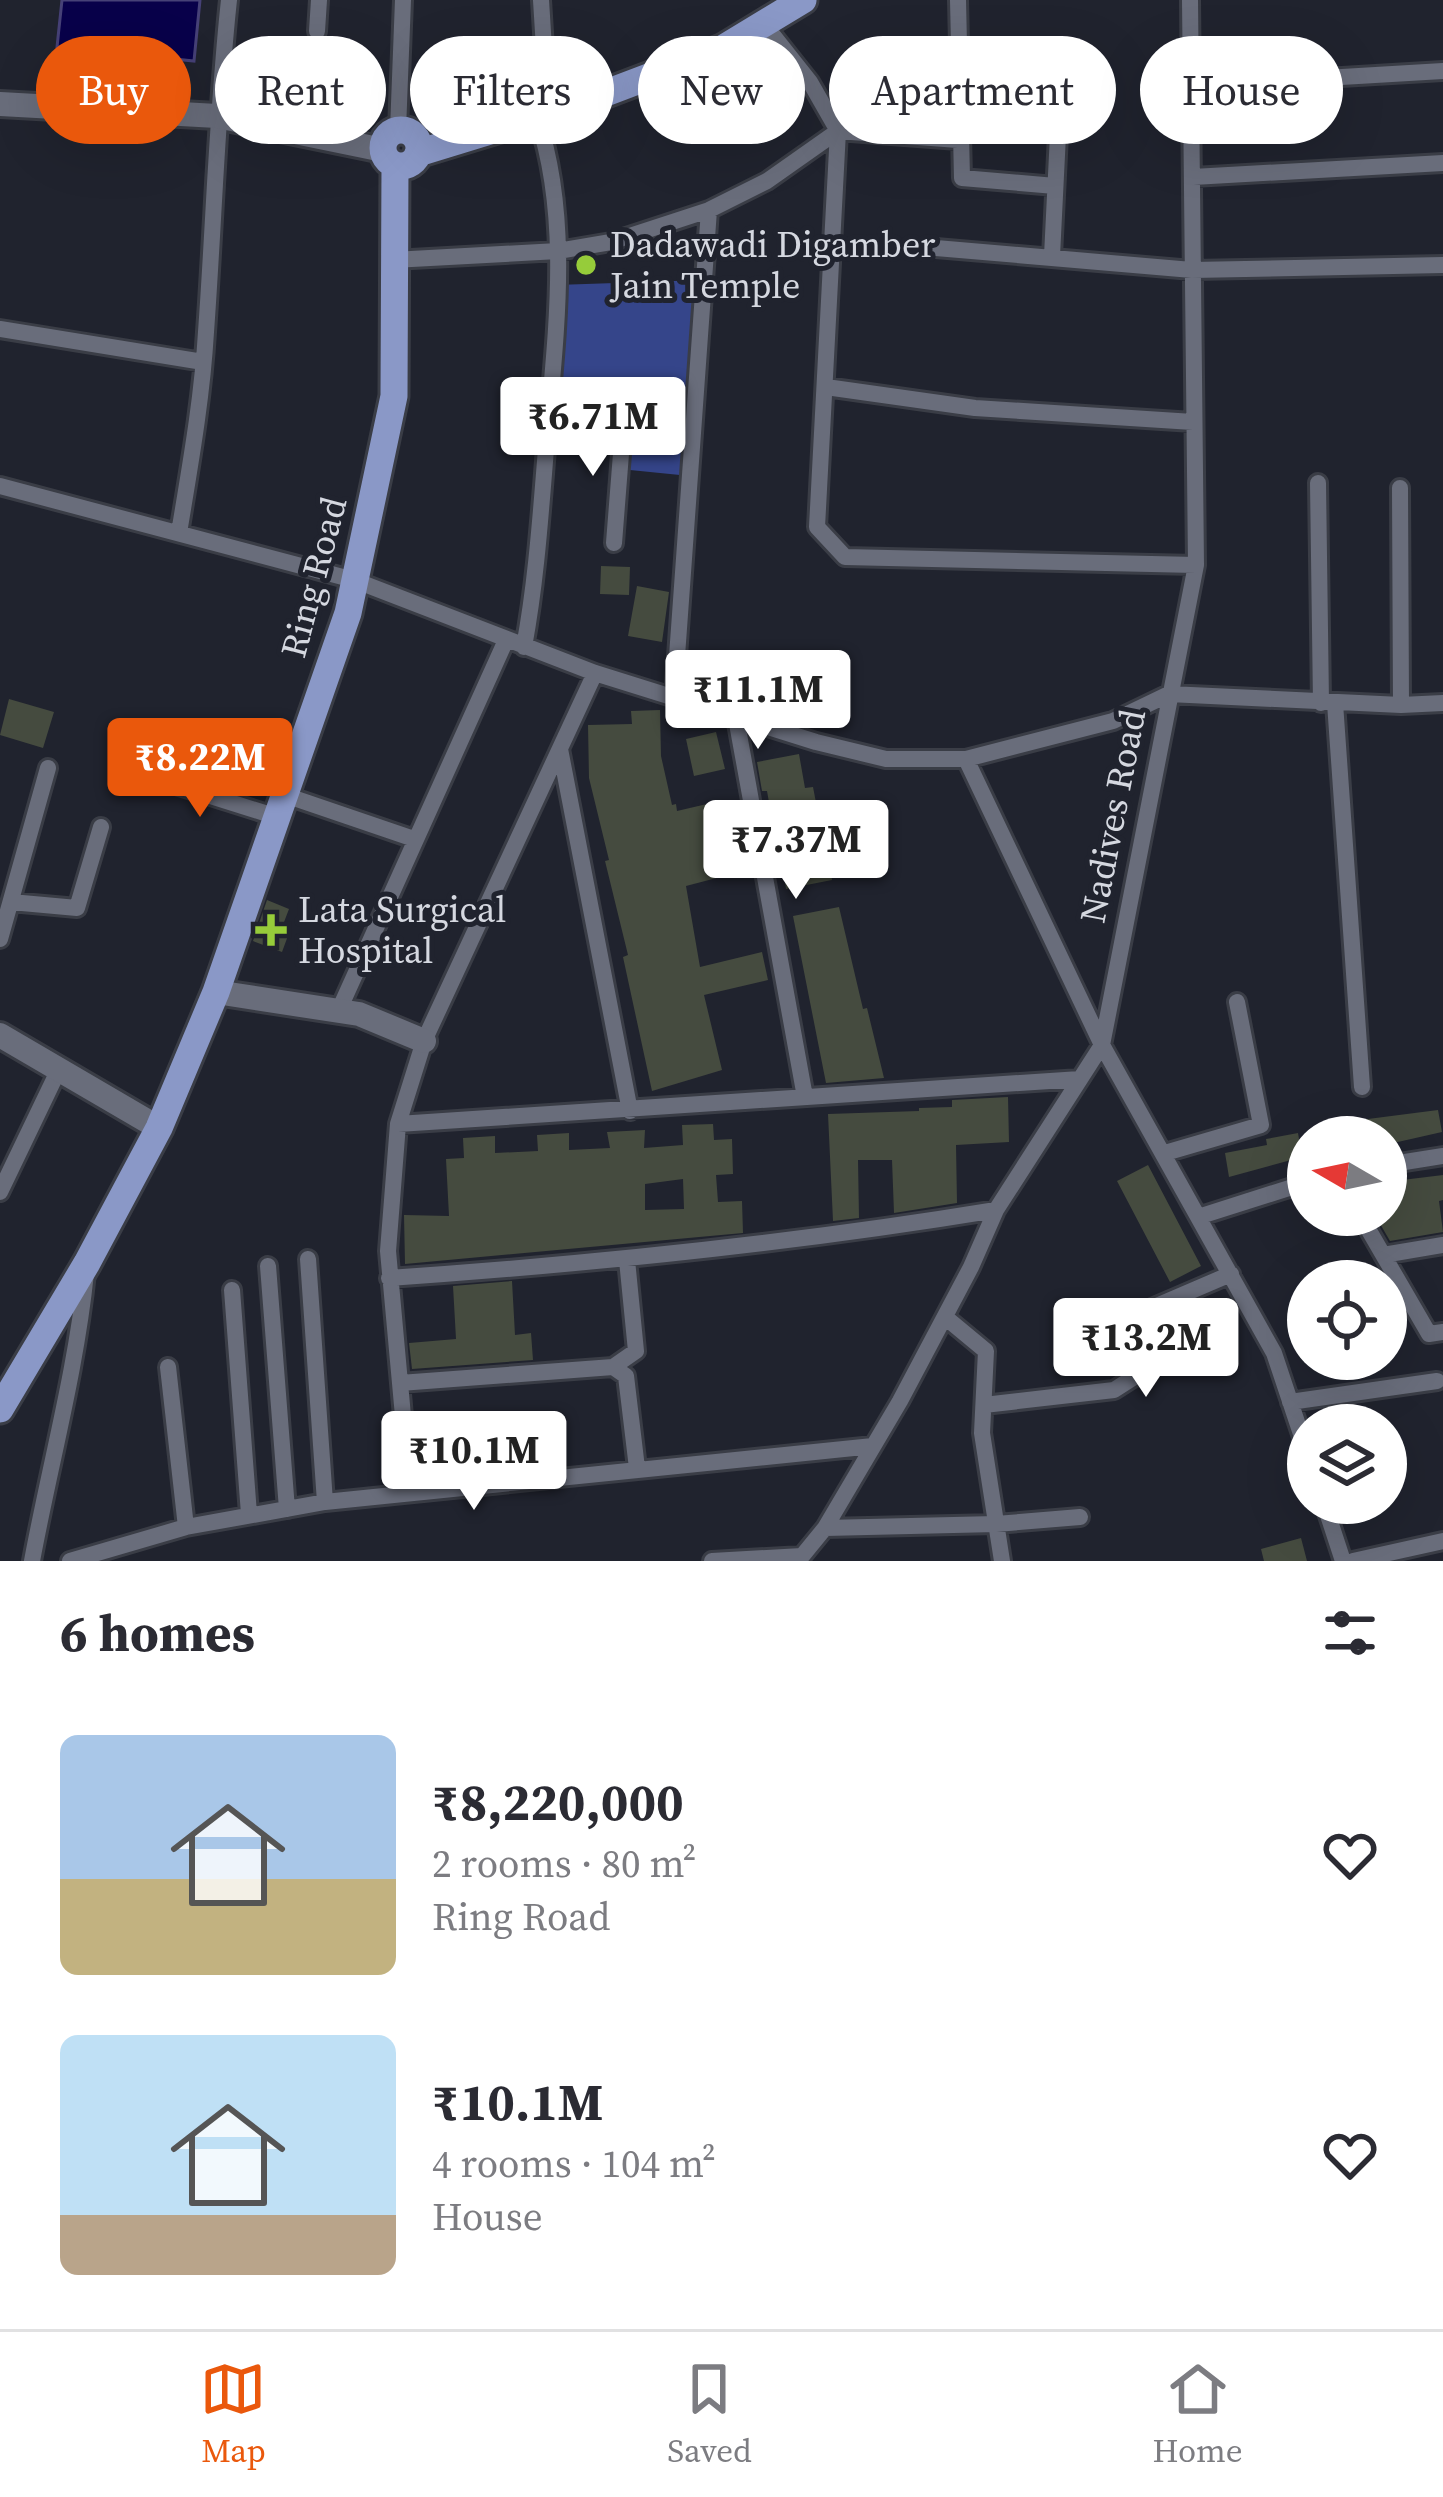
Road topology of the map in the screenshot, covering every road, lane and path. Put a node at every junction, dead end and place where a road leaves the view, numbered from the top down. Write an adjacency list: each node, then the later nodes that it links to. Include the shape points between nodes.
1 (229, 0): 10 (street)
2 (319, 0): 9 (street)
3 (404, 0): 29 (street)
4 (541, 0): 11 (street)
5 (803, 0): 8 (main road)
6 (958, 0): 12 (street)
7 (1190, 0): 13 (street, Nadives Road)
8 (764, 24): 16 (main road, via 722,50); 18 (street)
9 (317, 31)
10 (225, 36)
11 (541, 36)
12 (958, 36)
13 (1190, 36)
14 (1443, 71): 15 (street)
15 (1343, 77)
16 (614, 89)
17 (0, 104): 19 (main road)
18 (829, 115)
19 (215, 116)
20 (829, 137): 33 (street)
21 (215, 144): 41 (street)
22 (367, 144): 29 (main road)
23 (424, 144): 29 (main road)
24 (547, 144): 35 (street)
25 (837, 144): 42 (street)
26 (958, 144): 32 (street, via 962,178)
27 (1057, 144): 32 (street)
28 (1192, 144): 31 (street, Nadives Road)
29 (399, 150): 37 (main road, Ring Road)
30 (1443, 163): 31 (street)
31 (1192, 177): 39 (street, Nadives Road)
32 (1055, 186): 36 (street)
33 (709, 210): 35 (street); 56 (street)
34 (936, 248): 36 (street)
35 (558, 251): 37 (street); 44 (street)
36 (1052, 256): 39 (street)
37 (394, 260): 51 (main road, Ring Road, via 394,396)
38 (1443, 265): 39 (street)
39 (1192, 270): 43 (street, Nadives Road)
40 (0, 329): 41 (street)
41 (203, 362): 48 (street)
42 (826, 387): 43 (street, via 975,408); 50 (street, via 818,527 845,557)
43 (1193, 422): 50 (street, Nadives Road)
44 (547, 436): 49 (street, via 622,441); 53 (street)
45 (1318, 483): 57 (street)
46 (0, 486): 48 (street)
47 (1400, 488): 59 (street)
48 (179, 533): 51 (street)
49 (614, 543)
50 (1196, 565): 55 (street, Nadives Road)
51 (354, 580): 52 (street); 65 (main road, Ring Road)
52 (506, 640): 53 (street); 67 (street)
53 (524, 647): 54 (street)
54 (596, 673): 56 (street); 61 (street)
55 (1169, 694): 57 (street); 62 (street, via 1113,721); 76 (street, Nadives Road)
56 (674, 698): 60 (street)
57 (1328, 703): 59 (street); 79 (street)
58 (1443, 703): 59 (street)
59 (1401, 706)
60 (736, 718): 62 (street, via 886,759); 80 (street)
61 (560, 749): 75 (street); 81 (street)
62 (966, 759): 76 (street)
63 (48, 768): 68 (street)
64 (141, 774): 65 (street)
65 (278, 805): 67 (street); 71 (main road, Ring Road)
66 (100, 827): 69 (street, via 77,908)
67 (414, 839): 73 (street)
68 (8, 880): 69 (street)
69 (11, 902): 70 (street)
70 (0, 939)
71 (216, 992): 73 (main road); 83 (main road, Ring Road)
72 (1237, 1002): 84 (street, via 1261,1125)
73 (339, 1010): 75 (main road)
74 (0, 1035): 77 (main road)
75 (424, 1041): 82 (street)
76 (1102, 1045): 78 (street, Nadives Road); 84 (street)
77 (60, 1067): 83 (main road); 88 (street)
78 (1080, 1079): 80 (street); 89 (street, Nadives Road)
79 (1362, 1087)
80 (805, 1097): 81 (street)
81 (630, 1112): 82 (street)
82 (398, 1124): 99 (street)
83 (158, 1128): 96 (main road, Ring Road)
84 (1165, 1154): 90 (street)
85 (1443, 1156): 86 (street)
86 (1407, 1162)
87 (1287, 1189): 90 (street)
88 (0, 1192)
89 (996, 1210): 95 (street); 101 (street, Nadives Road)
90 (1201, 1216): 98 (street)
91 (1372, 1236): 93 (street)
92 (1443, 1245): 93 (street)
93 (1383, 1256): 102 (street, via 1430,1334)
94 (308, 1259): 113 (street)
95 (627, 1260): 99 (street); 104 (street, via 636,1352)
96 (87, 1263): 109 (main road, Ring Road); 123 (street, via 70,1392)
97 (268, 1266): 114 (street)
98 (1232, 1274): 107 (street); 108 (street, via 1140,1313 1131,1330 1139,1374 1114,1390)
99 (389, 1278): 106 (street)
100 (232, 1290): 115 (street)
101 (945, 1317): 108 (street, via 986,1352); 110 (street, Nadives Road)
102 (1443, 1333)
103 (168, 1367): 119 (street)
104 (613, 1367): 106 (street); 111 (street, via 626,1376)
105 (1437, 1381): 107 (street)
106 (400, 1383): 112 (street)
107 (1290, 1402)
108 (984, 1405): 117 (street)
109 (0, 1409)
110 (873, 1446): 111 (street); 120 (street, Nadives Road)
111 (637, 1468): 112 (street)
112 (410, 1493): 113 (street)
113 (326, 1502): 114 (street)
114 (287, 1509): 115 (street)
115 (249, 1514): 119 (street)
116 (1079, 1517): 117 (street)
117 (996, 1524): 120 (street); 126 (street)
118 (1331, 1524): 127 (street)
119 (186, 1527): 124 (street)
120 (825, 1528): 122 (street, Nadives Road)
121 (1443, 1541): 128 (street)
122 (800, 1558): 125 (street)
123 (32, 1561)
124 (70, 1561)
125 (712, 1561)
126 (1002, 1561)
127 (1343, 1561)
128 (1353, 1561)

